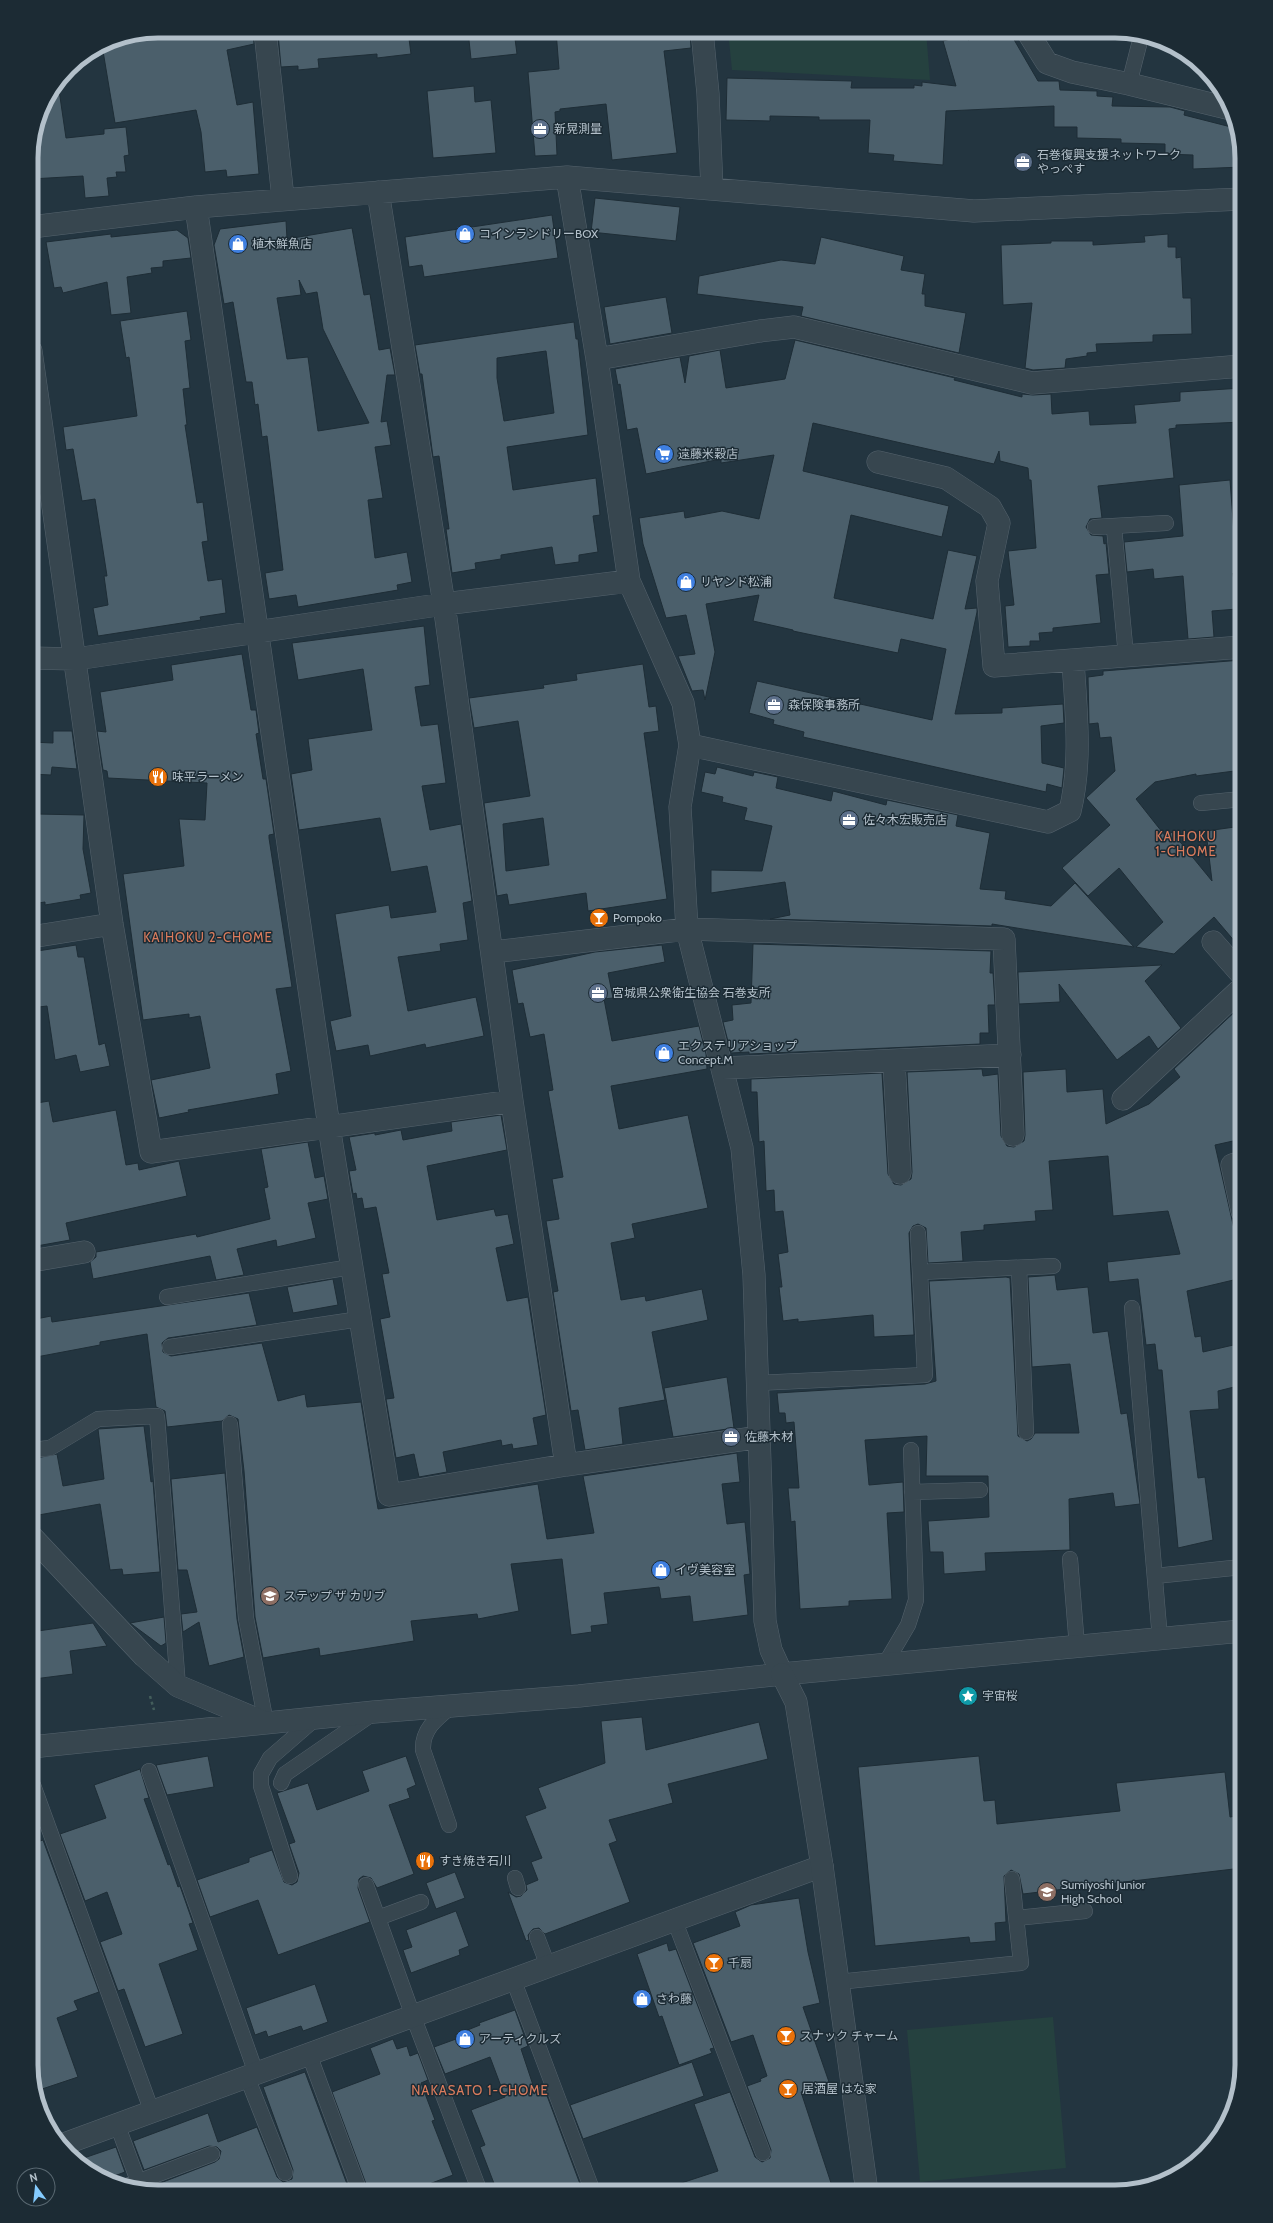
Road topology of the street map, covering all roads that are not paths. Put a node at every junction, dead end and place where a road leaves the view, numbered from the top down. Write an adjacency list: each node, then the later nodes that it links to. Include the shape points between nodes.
1 (266, 38): 10 (street)
2 (703, 38): 8 (street)
3 (1031, 38): 5 (street, via 1047,64)
4 (1140, 40): 5 (lane)
5 (1129, 84): 6 (street)
6 (1224, 107)
7 (568, 177): 8 (street); 9 (street); 14 (street)
8 (712, 188): 11 (street, via 974,211)
9 (378, 192): 10 (street); 22 (street)
10 (283, 198): 12 (street)
11 (1235, 199)
12 (196, 206): 13 (street); 23 (street)
13 (38, 226)
14 (597, 359): 15 (street, via 760,330 794,327 1032,383); 21 (street)
15 (1235, 367)
16 (38, 399): 27 (street)
17 (878, 462): 28 (street, via 946,478 990,507 999,523 987,581 994,666)
18 (1166, 523): 20 (lane)
19 (1095, 527): 20 (lane)
20 (1114, 527): 25 (lane)
21 (629, 581): 22 (street); 29 (street, via 683,703)
22 (444, 604): 23 (street); 36 (street)
23 (258, 631): 27 (street); 44 (street)
24 (1235, 648): 25 (street)
25 (1126, 656): 28 (street)
26 (38, 658): 27 (street)
27 (76, 659): 32 (street)
28 (1073, 661): 29 (street, via 1078,743 1074,796 1070,811 1048,822)
29 (690, 745): 33 (street, via 680,807)
30 (1235, 800): 31 (lane)
31 (1201, 803)
32 (112, 924): 34 (street); 44 (street, via 151,1152)
33 (687, 929): 36 (street); 39 (street, via 1004,939); 41 (street)
34 (38, 936)
35 (1213, 942): 37 (street)
36 (493, 952): 43 (street)
37 (1235, 967)
38 (1235, 995): 42 (street)
39 (1010, 1055): 40 (street); 45 (street)
40 (894, 1060): 41 (street); 47 (street)
41 (723, 1068): 60 (street, via 742,1148 754,1275)
42 (1123, 1099)
43 (512, 1100): 44 (street); 66 (street)
44 (329, 1127): 53 (street)
45 (1013, 1135)
46 (1235, 1164): 48 (street, via 1232,1165)
47 (900, 1173)
48 (1235, 1179)
49 (918, 1233): 55 (lane)
50 (84, 1252): 51 (street)
51 (38, 1260)
52 (1053, 1266): 54 (lane)
53 (352, 1267): 56 (lane); 58 (street)
54 (1019, 1268): 55 (lane); 62 (lane)
55 (920, 1272): 60 (lane, via 925,1375)
56 (167, 1297)
57 (1132, 1308): 72 (lane)
58 (360, 1319): 59 (lane); 66 (street, via 389,1495)
59 (170, 1347)
60 (758, 1383): 63 (street)
61 (230, 1424): 82 (lane, via 246,1618)
62 (1026, 1432)
63 (760, 1436): 66 (street); 77 (street, via 765,1621 771,1650)
64 (38, 1449): 78 (lane, via 50,1448 98,1419 157,1416)
65 (911, 1450): 68 (lane)
66 (566, 1465)
67 (980, 1490): 68 (lane)
68 (912, 1492): 76 (lane, via 916,1600 908,1625)
69 (38, 1543): 78 (street, via 144,1656)
70 (1070, 1559): 75 (lane)
71 (1235, 1567): 72 (lane)
72 (1155, 1576): 74 (lane)
73 (1235, 1632): 74 (street)
74 (1160, 1639): 75 (street)
75 (1077, 1647): 76 (street)
76 (885, 1664): 77 (street)
77 (782, 1674): 79 (street, via 579,1696); 88 (street, via 796,1702)
78 (178, 1686): 82 (street)
79 (452, 1706): 80 (street); 87 (lane, via 433,1722 422,1741)
80 (374, 1712): 81 (street); 85 (lane, via 285,1774)
81 (316, 1718): 82 (street); 89 (lane, via 270,1758 261,1774 262,1786)
82 (266, 1723): 83 (street)
83 (38, 1746)
84 (149, 1771): 103 (lane)
85 (282, 1783)
86 (38, 1799): 104 (lane)
87 (449, 1825)
88 (822, 1866): 96 (street); 100 (street)
89 (290, 1876)
90 (1012, 1879): 95 (lane)
91 (366, 1885): 94 (lane)
92 (421, 1902): 94 (lane)
93 (1085, 1910): 95 (lane)
94 (378, 1918): 101 (lane)
95 (1016, 1918): 100 (lane, via 1020,1963)
96 (674, 1919): 98 (street); 107 (lane)
97 (537, 1937): 98 (lane)
98 (548, 1966): 99 (street)
99 (514, 1979): 101 (street); 114 (lane)
100 (838, 1982): 115 (street)
101 (413, 2016): 102 (street); 113 (lane)
102 (309, 2054): 103 (street); 112 (lane)
103 (251, 2075): 104 (street); 109 (lane)
104 (152, 2112): 105 (street)
105 (117, 2124): 106 (street); 110 (lane)
106 (67, 2143)
107 (763, 2153)
108 (212, 2154): 111 (lane)
109 (285, 2173)
110 (135, 2183)
111 (139, 2184)
112 (357, 2185)
113 (477, 2185)
114 (590, 2185)
115 (866, 2185)

